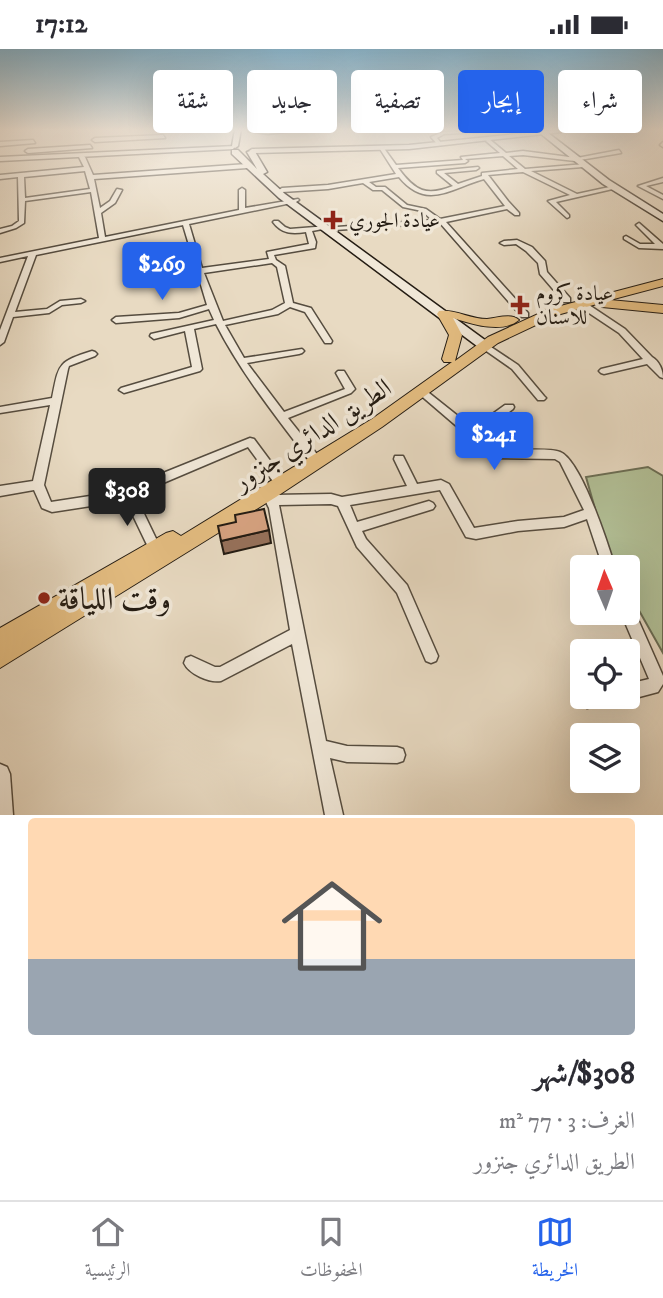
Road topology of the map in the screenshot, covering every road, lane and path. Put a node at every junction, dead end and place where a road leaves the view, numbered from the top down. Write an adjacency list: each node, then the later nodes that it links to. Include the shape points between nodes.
1 (86, 165): 11 (street)
2 (257, 165): 26 (main road)
3 (421, 165): 10 (street)
4 (470, 165): 12 (street)
5 (517, 165): 13 (street)
6 (552, 165): 13 (street)
7 (584, 165): 22 (main road)
8 (585, 165): 31 (main road)
9 (247, 166): 18 (street); 30 (main road)
10 (394, 167): 14 (street)
11 (86, 169): 17 (street); 18 (street)
12 (476, 169): 15 (street); 21 (street, via 439,172)
13 (522, 169): 15 (street); 27 (street)
14 (399, 175): 20 (street); 21 (street, via 427,194)
15 (485, 176): 21 (street); 32 (street)
16 (0, 177): 17 (street)
17 (21, 177): 29 (street)
18 (91, 177): 23 (street)
19 (663, 180): 28 (street, via 641,186)
20 (364, 181): 26 (street); 38 (street)
21 (456, 186)
22 (614, 188): 27 (street); 37 (main road)
23 (94, 190): 29 (street); 34 (street)
24 (119, 190): 34 (street, via 117,198)
25 (242, 190): 33 (street)
26 (282, 190): 30 (main road)
27 (576, 196): 36 (street, via 551,201)
28 (663, 199): 31 (street)
29 (21, 201): 44 (street, via 22,222)
30 (293, 201): 33 (street); 42 (main road)
31 (646, 204): 37 (main road)
32 (507, 207): 35 (street); 38 (street)
33 (243, 211): 39 (street)
34 (99, 212): 45 (street)
35 (517, 214)
36 (566, 216)
37 (663, 216)
38 (440, 221): 42 (street); 63 (street)
39 (185, 222): 45 (street); 52 (street)
40 (276, 222): 43 (street, via 286,231)
41 (639, 225): 48 (street)
42 (331, 228): 43 (street); 61 (main road)
43 (308, 230): 51 (street, via 314,244 270,254)
44 (0, 231)
45 (102, 238): 49 (street)
46 (626, 239): 48 (street, via 639,246)
47 (504, 243): 56 (street, via 517,242 529,249 542,263 543,272)
48 (662, 247)
49 (33, 254): 50 (street); 62 (street)
50 (0, 260)
51 (273, 261): 52 (street); 58 (street, via 281,266)
52 (200, 271): 59 (street)
53 (663, 273): 55 (main road, الطريق الدائري جنزور); 56 (main road)
54 (663, 282): 55 (main road, الطريق الدائري جنزور)
55 (627, 288): 56 (main road, الطريق الدائري جنزور)
56 (580, 300): 60 (main road); 63 (main road, الطريق الدائري جنزور); 68 (main road, الطريق الدائري جنزور); 75 (street, via 622,331)
57 (80, 301): 62 (street)
58 (289, 304): 65 (street, via 275,312); 69 (street, via 308,310)
59 (212, 306): 64 (street, via 179,315); 65 (street)
60 (663, 309)
61 (448, 314): 63 (main road, via 483,323); 68 (main road); 73 (main road, via 457,336)
62 (11, 315): 70 (street)
63 (519, 317): 68 (main road, الطريق الدائري جنزور)
64 (116, 320)
65 (219, 323): 66 (street); 74 (street)
66 (189, 328): 67 (street); 79 (street, via 197,369)
67 (154, 336)
68 (485, 340): 73 (main road, الطريق الدائري جنزور); 80 (main road, الطريق الدائري جنزور); 81 (street)
69 (328, 341)
70 (0, 342)
71 (299, 351): 74 (street)
72 (92, 354): 82 (street, via 66,364)
73 (449, 359): 87 (main road, الطريق الدائري جنزور)
74 (242, 361): 85 (street)
75 (651, 361): 76 (street); 78 (street)
76 (604, 371)
77 (341, 373): 85 (street, via 348,391)
78 (663, 375)
79 (124, 390)
80 (421, 391): 86 (street); 94 (main road, الطريق الدائري جنزور)
81 (541, 398)
82 (54, 401): 84 (street); 90 (street)
83 (509, 408): 86 (street)
84 (0, 409)
85 (282, 417): 87 (street)
86 (472, 433): 97 (street, via 495,456 560,456)
87 (312, 456): 89 (main road, الطريق الدائري جنزور)
88 (399, 459): 91 (street)
89 (276, 477): 93 (street, via 250,442); 99 (main road, الطريق الدائري جنزور)
90 (38, 485): 92 (street); 93 (street, via 46,505 52,507)
91 (414, 489): 95 (street); 97 (street, via 445,487 473,534 564,522)
92 (0, 491)
93 (128, 493): 99 (street)
94 (269, 497): 95 (street); 101 (street, via 282,541); 104 (main road, الطريق الدائري جنزور)
95 (342, 502): 98 (street)
96 (429, 506): 98 (street)
97 (590, 513): 100 (street)
98 (355, 528): 103 (street, via 361,543 402,589)
99 (155, 549): 104 (main road, الطريق الدائري جنزور)
100 (605, 555)
101 (297, 634): 105 (street, via 221,674); 107 (street)
102 (640, 641): 106 (street, via 657,680 653,687)
103 (432, 656)
104 (0, 657)
105 (191, 663)
106 (640, 690)
107 (319, 747): 108 (street, via 347,754); 111 (street)
108 (397, 755)
109 (0, 774): 110 (street)
110 (3, 815)
111 (334, 815)

